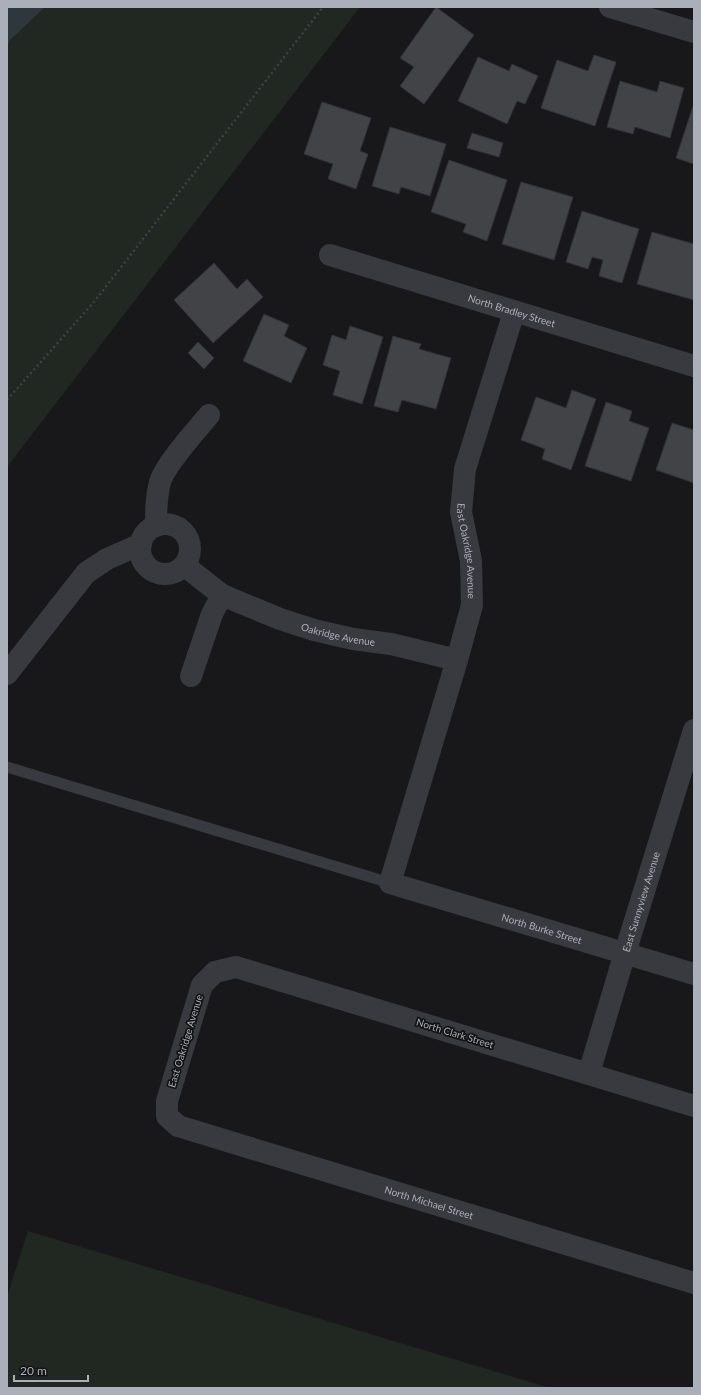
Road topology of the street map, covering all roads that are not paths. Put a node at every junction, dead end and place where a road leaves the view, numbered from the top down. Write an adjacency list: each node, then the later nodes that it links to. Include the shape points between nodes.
1 (610, 7): 2 (street)
2 (694, 32)
3 (330, 255): 4 (street, North Bradley Street)
4 (514, 312): 5 (street, North Bradley Street); 11 (street, East Oakridge Avenue, via 465,469 461,512 471,561 472,605)
5 (694, 366)
6 (209, 415): 7 (street, via 166,469 160,481 156,500)
7 (156, 526): 8 (street, via 146,533); 9 (street, via 173,525 186,534 191,550)
8 (141, 544): 9 (street, via 145,565 158,574 173,574); 12 (street, via 107,559 86,573)
9 (185, 566): 10 (street, Oakridge Avenue)
10 (222, 595): 11 (street, Oakridge Avenue, via 314,630 391,644); 13 (street, via 212,614)
11 (457, 660): 16 (street, East Oakridge Avenue)
12 (7, 674)
13 (191, 676)
14 (694, 730): 17 (street, East Sunnyview Avenue)
15 (7, 767): 16 (lane)
16 (390, 882): 17 (street, North Burke Street)
17 (625, 953): 19 (street, North Burke Street); 20 (street, East Sunnyview Avenue)
18 (215, 972): 20 (street, North Clark Street, via 236,967); 22 (street, East Oakridge Avenue, via 202,985 167,1102)
19 (694, 974)
20 (589, 1074): 21 (street, North Clark Street)
21 (694, 1106)
22 (167, 1116): 23 (street, North Michael Street, via 178,1126)
23 (694, 1283)

